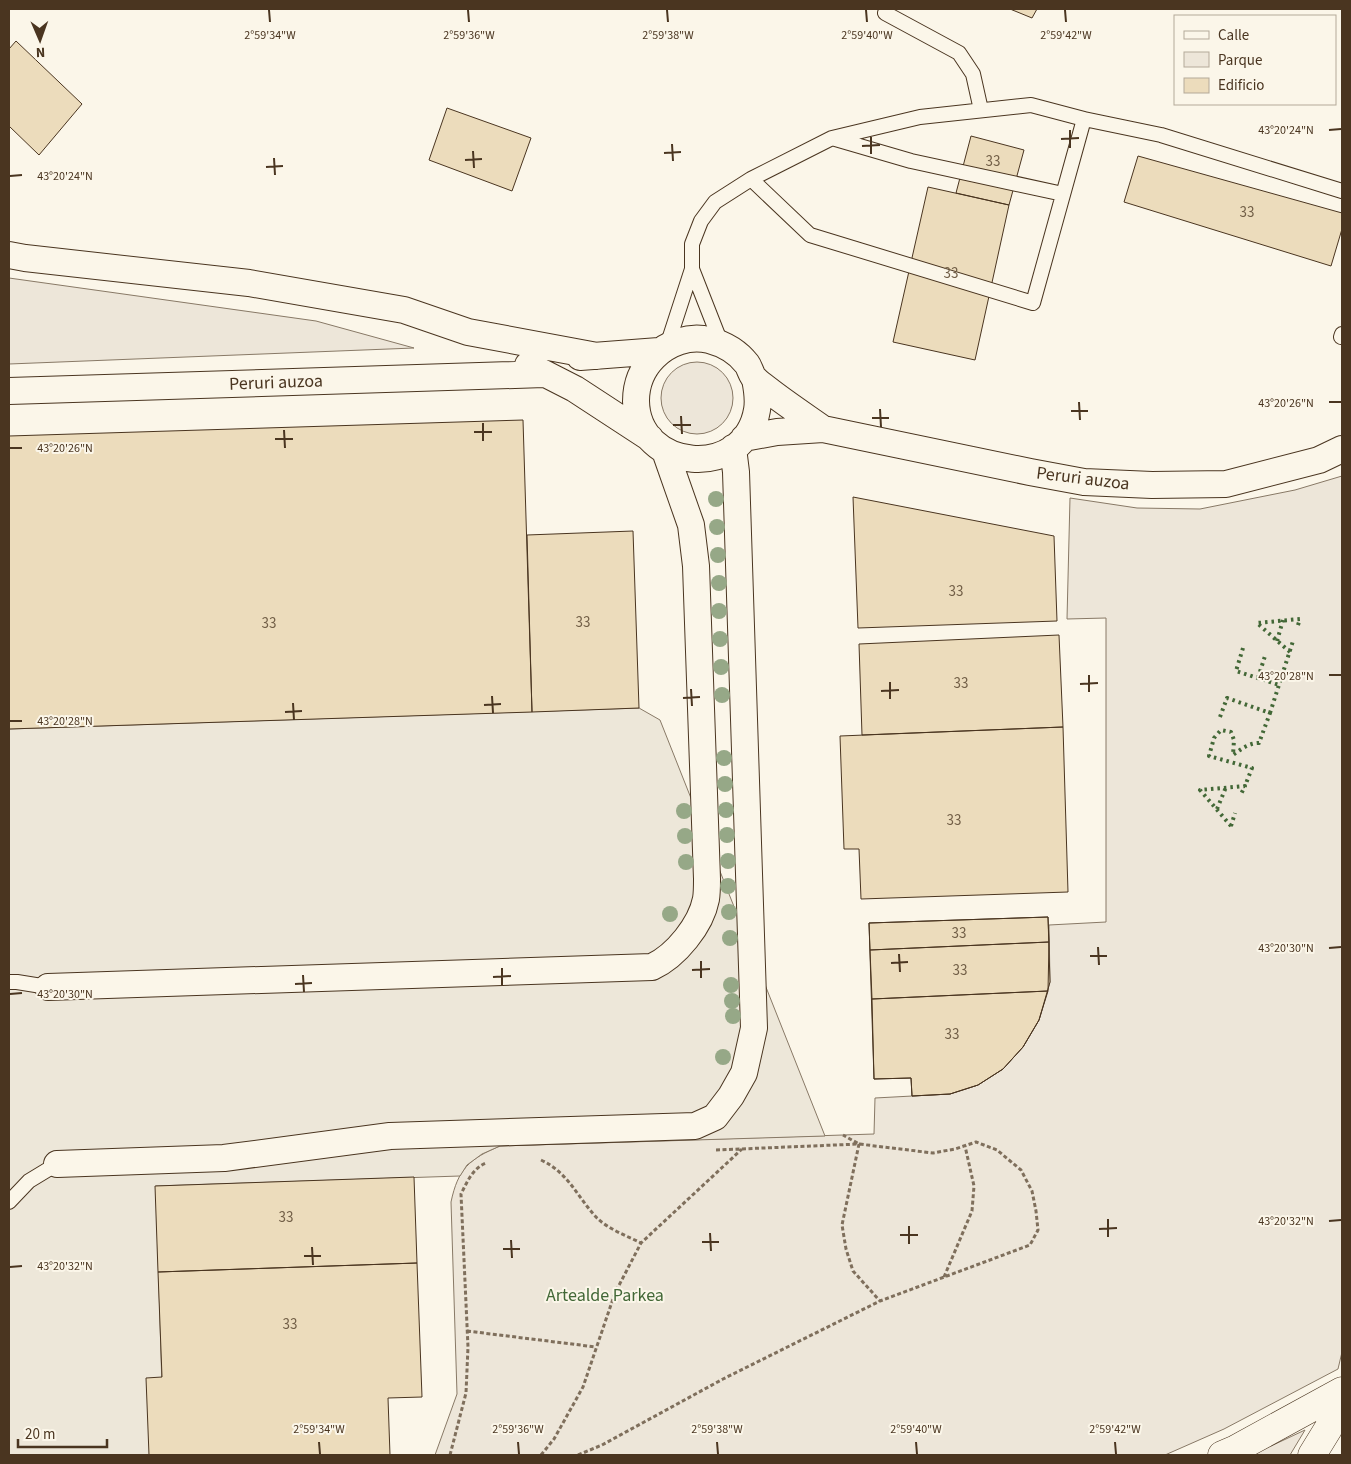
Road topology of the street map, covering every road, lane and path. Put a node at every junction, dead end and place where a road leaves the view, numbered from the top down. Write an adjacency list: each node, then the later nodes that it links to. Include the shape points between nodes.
1 (884, 13): 2 (lane, via 959,53 973,74)
2 (981, 110): 3 (lane, via 1031,105); 4 (lane, via 920,116)
3 (1084, 119): 6 (lane, via 1161,135); 7 (lane)
4 (832, 138): 5 (lane); 7 (lane, via 910,161)
5 (751, 179): 7 (lane, via 810,235 1033,302); 9 (lane, via 715,202 701,221 692,244)
6 (1342, 191)
7 (1063, 194)
8 (9, 255): 10 (street, Peruri auzoa, via 250,283 404,310)
9 (692, 269): 11 (lane); 12 (lane)
10 (468, 332): 13 (street, Peruri auzoa); 14 (street, Peruri auzoa)
11 (721, 343): 12 (street, via 703,338 685,339); 15 (street, via 736,352)
12 (663, 349): 13 (street, Peruri auzoa); 19 (street, via 648,363 636,392 636,409 641,424)
13 (597, 356): 14 (street, Peruri auzoa, via 561,359 550,364)
14 (544, 374): 16 (street, Peruri auzoa); 19 (street, Peruri auzoa, via 575,389)
15 (755, 380): 17 (street, Peruri auzoa); 18 (street, via 757,410 752,425)
16 (9, 391)
17 (824, 429): 18 (street, Peruri auzoa, via 777,432); 20 (street, Peruri auzoa, via 1075,480 1152,485 1226,484 1319,460)
18 (739, 443): 19 (street, via 720,455 692,460 678,457); 30 (street, via 736,480 754,1028 744,1074 715,1117 695,1126 390,1136 224,1158)
19 (657, 444): 22 (street, via 691,525 696,566 707,879 706,900 697,922 674,952 652,967)
20 (1342, 449)
21 (9, 982): 22 (lane)
22 (48, 987)
23 (844, 1135): 24 (path)
24 (859, 1144): 25 (path, via 933,1153); 26 (path); 34 (path, via 842,1225 853,1271)
25 (965, 1146): 33 (path, via 974,1186 972,1211); 33 (path, via 976,1142 997,1150 1021,1170 1032,1191 1038,1230 1030,1245)
26 (742, 1149): 27 (path); 32 (path)
27 (712, 1150)
28 (544, 1156): 32 (path, via 534,1156 566,1176 598,1219)
29 (489, 1161): 35 (path, via 480,1165 468,1179 461,1194)
30 (57, 1164): 31 (lane, via 29,1181)
31 (9, 1202)
32 (640, 1244): 36 (path, via 615,1293)
33 (944, 1277): 34 (path)
34 (880, 1301): 41 (path)
35 (467, 1331): 36 (path); 39 (path, via 466,1393)
36 (596, 1347): 40 (path, via 582,1387 554,1439)
37 (1342, 1391): 42 (highway)
38 (1342, 1397): 43 (highway)
39 (450, 1455)
40 (540, 1455)
41 (578, 1455)
42 (1222, 1455)
43 (1312, 1455)

